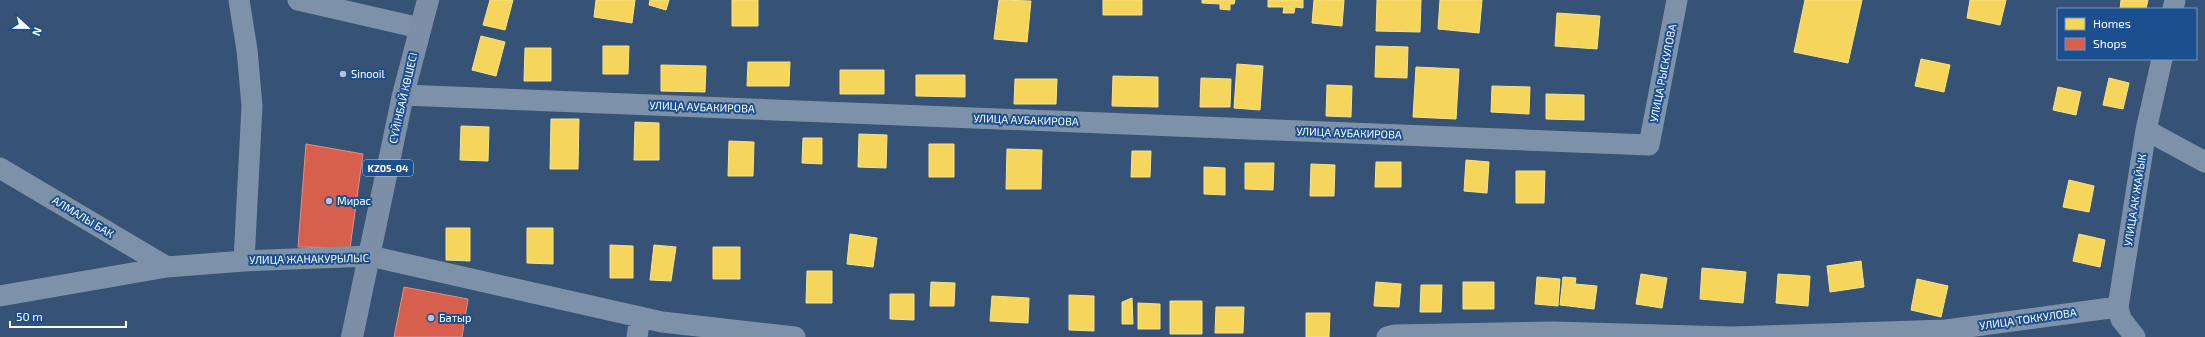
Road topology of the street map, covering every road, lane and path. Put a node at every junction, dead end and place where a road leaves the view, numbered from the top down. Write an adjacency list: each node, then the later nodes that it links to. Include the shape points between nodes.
1 (238, 0): 13 (street, via 248,50 252,106)
2 (298, 0): 5 (street)
3 (428, 0): 5 (main road, СҮЙІНБАЙ КӨШЕСІ / KZ05-04)
4 (1677, 0): 9 (street, УЛИЦА РЫСКУЛОВА)
5 (420, 28): 7 (main road, СҮЙІНБАЙ КӨШЕСІ / KZ05-04)
6 (2162, 60): 8 (street, УЛИЦА АК ЖАЙЫК)
7 (403, 94): 9 (street, УЛИЦА АУБАКИРОВА); 12 (main road, СҮЙІНБАЙ КӨШЕСІ / KZ05-04)
8 (2146, 130): 10 (street); 16 (street, УЛИЦА АК ЖАЙЫК)
9 (1649, 145)
10 (2205, 162)
11 (0, 168): 14 (street, АЛМАЛЫ БАК)
12 (370, 256): 13 (street, УЛИЦА ЖАНАКУРЫЛЫС); 17 (street, УЛИЦА ЖАНАКУРЫЛЫС); 18 (main road, СҮЙІНБАЙ КӨШЕСІ / KZ05-04)
13 (244, 261): 14 (street, УЛИЦА ЖАНАКУРЫЛЫС)
14 (167, 267): 15 (street, УЛИЦА ЖАНАКУРЫЛЫС)
15 (0, 296)
16 (2118, 307): 21 (street, УЛИЦА ТОККУЛОВА, via 1946,330 1730,337 1553,332); 22 (street, via 2121,320)
17 (640, 317): 19 (street); 20 (street, УЛИЦА ЖАНАКУРЫЛЫС, via 662,322)
18 (352, 337)
19 (637, 337)
20 (795, 337)
21 (1387, 337)
22 (2135, 337)

